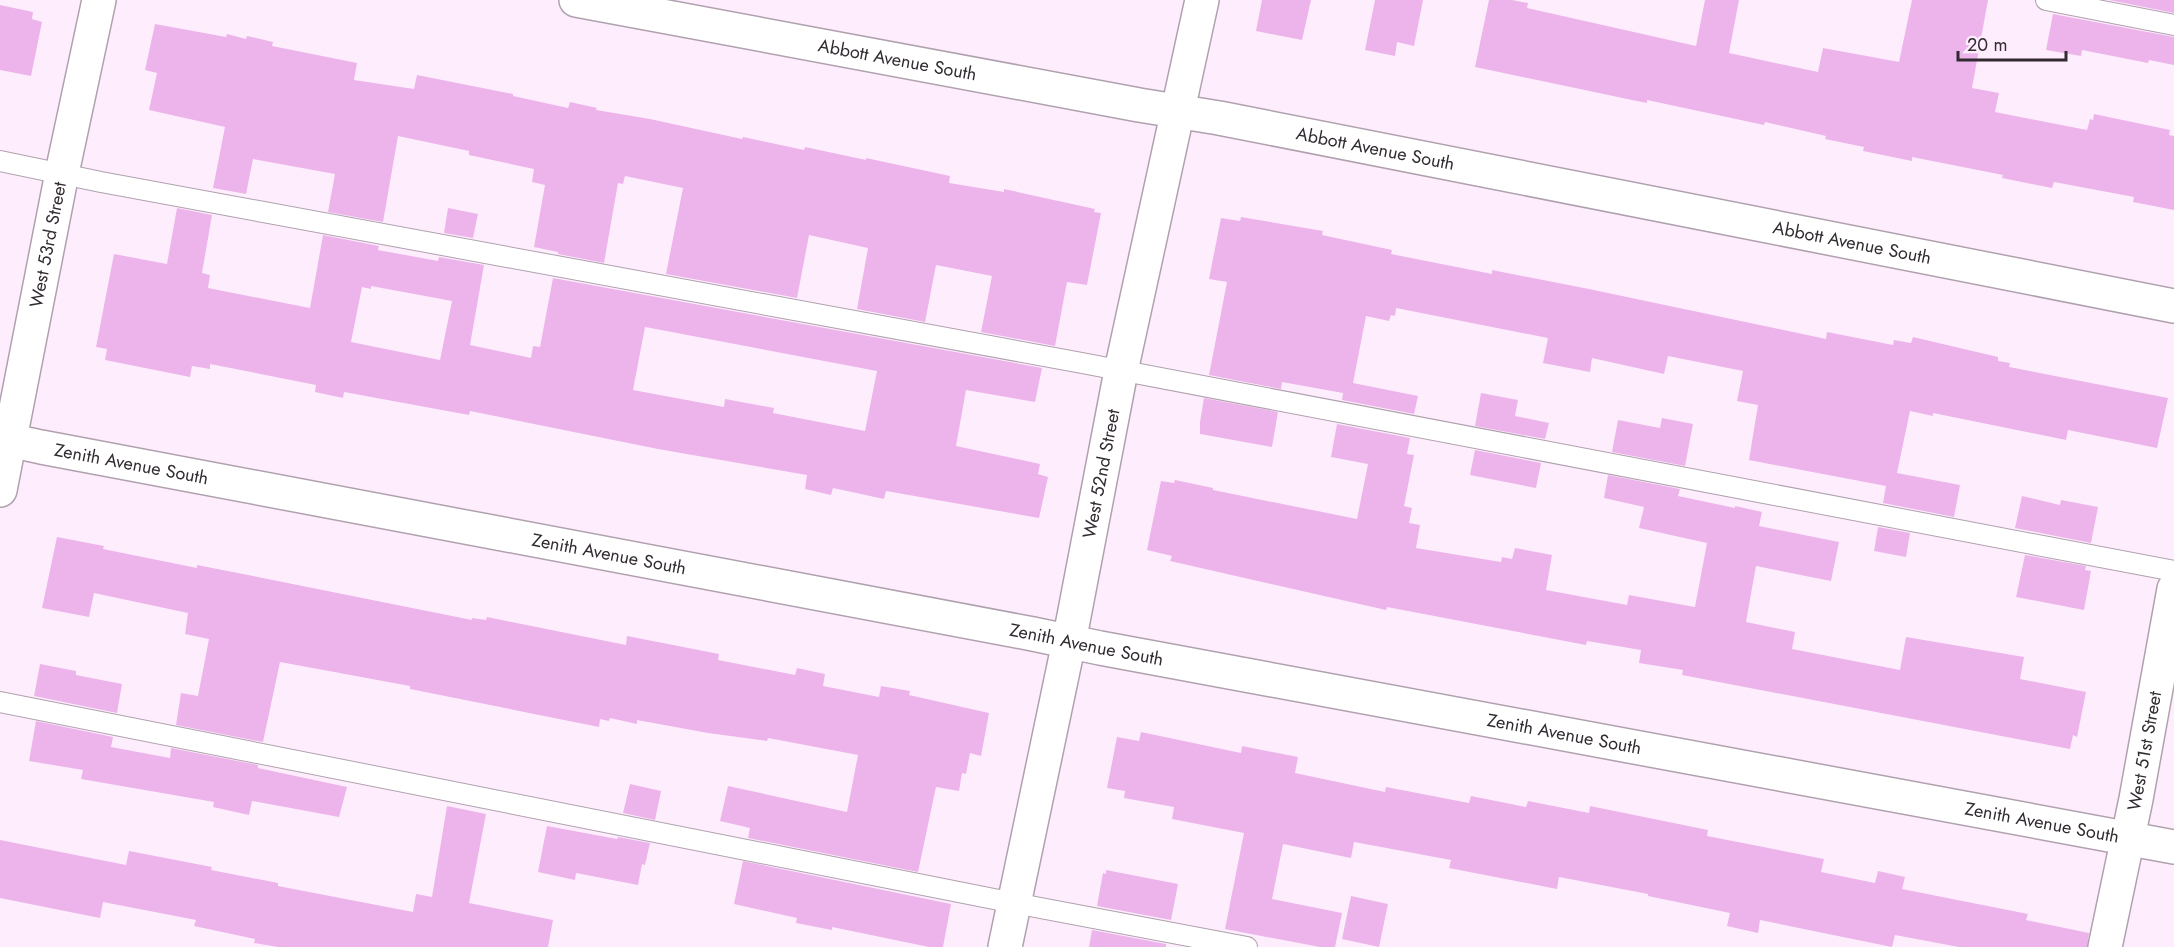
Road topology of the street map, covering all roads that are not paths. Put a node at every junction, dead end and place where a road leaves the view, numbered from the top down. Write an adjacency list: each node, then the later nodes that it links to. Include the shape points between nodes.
1 (99, 0): 8 (street, West 53rd Street)
2 (576, 0): 6 (street, Abbott Avenue South)
3 (1202, 0): 6 (street, West 52nd Street)
4 (2046, 0): 5 (lane)
5 (2174, 25)
6 (1178, 112): 9 (street, Abbott Avenue South); 10 (street, West 52nd Street)
7 (0, 161): 8 (lane)
8 (62, 173): 10 (lane); 11 (street, West 53rd Street)
9 (2174, 306)
10 (1121, 371): 13 (lane); 15 (street, West 52nd Street)
11 (5, 439): 12 (street, West 53rd Street); 15 (street, Zenith Avenue South)
12 (0, 490)
13 (2174, 571)
14 (2174, 589): 17 (street, West 51st Street)
15 (1069, 642): 17 (street, Zenith Avenue South); 19 (street, West 52nd Street)
16 (0, 702): 19 (lane)
17 (2126, 839): 18 (street, Zenith Avenue South); 22 (street, West 51st Street)
18 (2174, 847)
19 (1014, 903): 20 (street, West 52nd Street); 21 (lane)
20 (1005, 947)
21 (1247, 947)
22 (2105, 947)

